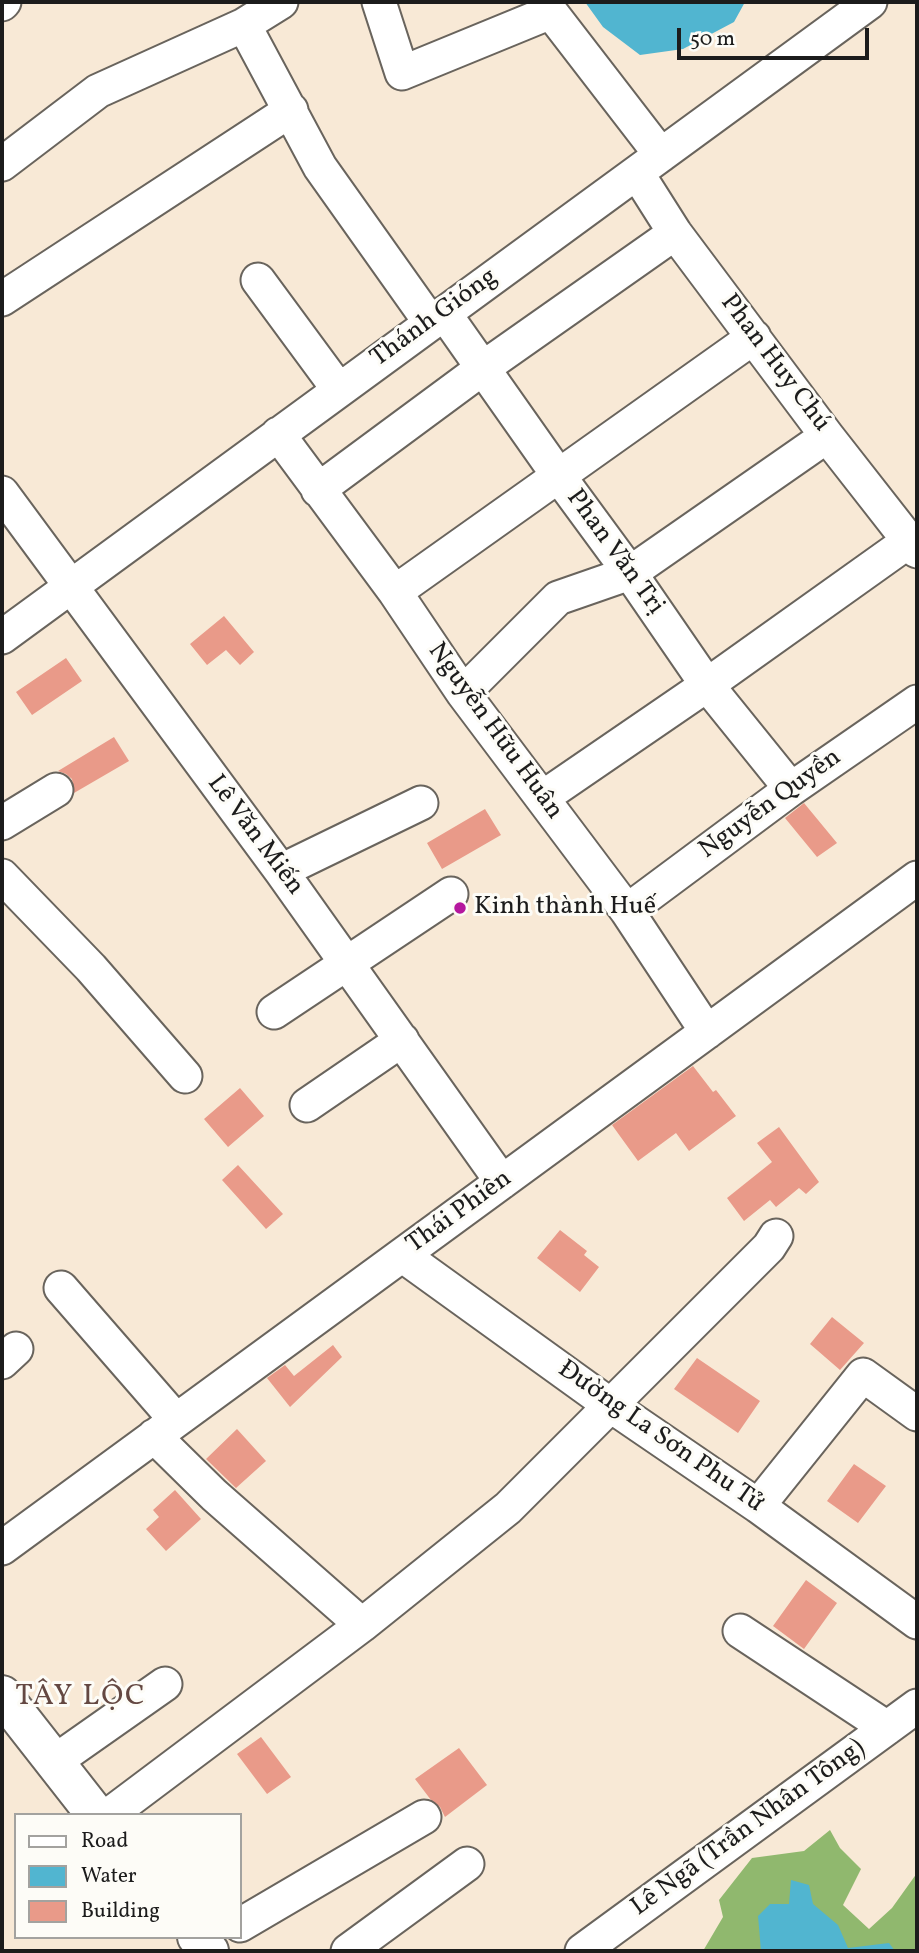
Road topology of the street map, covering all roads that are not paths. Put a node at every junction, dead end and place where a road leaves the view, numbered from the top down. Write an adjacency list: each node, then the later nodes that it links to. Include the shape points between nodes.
1 (281, 2): 5 (street)
2 (379, 2): 4 (street, via 402,73)
3 (870, 2): 8 (street, Thánh Gióng)
4 (547, 7): 8 (street, Phan Huy Chú)
5 (244, 25): 6 (street, Phan Văn Trị); 7 (street, via 98,91)
6 (291, 110): 11 (street); 12 (street, Phan Văn Trị, via 320,167)
7 (3, 161)
8 (649, 164): 9 (street, Phan Huy Chú); 12 (street, Thánh Gióng)
9 (675, 233): 13 (street, Phan Huy Chú); 14 (street)
10 (258, 280): 15 (street)
11 (2, 299)
12 (437, 317): 14 (street, Phan Văn Trị); 15 (street, Thánh Gióng)
13 (754, 337): 17 (street, Phan Huy Chú); 18 (street)
14 (483, 368): 18 (street, Phan Văn Trị); 19 (street)
15 (339, 390): 16 (street, Thánh Gióng)
16 (278, 434): 19 (street, Nguyễn Hữu Huân); 23 (street, Thánh Gióng)
17 (827, 436): 21 (street, Phan Huy Chú); 22 (street)
18 (558, 475): 22 (street, Phan Văn Trị); 24 (street)
19 (318, 490): 24 (street, Nguyễn Hữu Huân)
20 (2, 493): 23 (street, Lê Văn Miến)
21 (913, 546): 26 (street)
22 (630, 573): 26 (street, Phan Văn Trị); 27 (street, via 558,598)
23 (71, 586): 25 (street, Thánh Gióng); 34 (street, Lê Văn Miến)
24 (395, 592): 27 (street, Nguyễn Hữu Huân)
25 (2, 637)
26 (707, 685): 29 (street, Phan Văn Trị); 31 (street)
27 (463, 693): 31 (street, Nguyễn Hữu Huân)
28 (917, 702): 29 (street, Nguyễn Quyền)
29 (791, 789): 38 (street, Nguyễn Quyền)
30 (56, 790): 33 (street)
31 (542, 798): 38 (street, Nguyễn Hữu Huân)
32 (421, 803): 34 (street)
33 (2, 823)
34 (281, 871): 39 (street, Lê Văn Miến)
35 (2, 876): 43 (street, via 91,968)
36 (917, 878): 41 (street, Thái Phiên)
37 (451, 894): 39 (street)
38 (626, 911): 41 (street, Nguyễn Hữu Huân)
39 (347, 962): 40 (street); 42 (street, Lê Văn Miến)
40 (274, 1012)
41 (707, 1032): 45 (street, Thái Phiên)
42 (402, 1040): 44 (street); 45 (street, Lê Văn Miến)
43 (185, 1076)
44 (307, 1105)
45 (502, 1182): 47 (street, Thái Phiên)
46 (776, 1236): 49 (street)
47 (402, 1255): 49 (street, Đường La Sơn Phu Tử); 51 (street, Thái Phiên)
48 (61, 1288): 51 (street)
49 (610, 1405): 52 (street, Đường La Sơn Phu Tử); 55 (street, via 508,1508)
50 (917, 1414): 52 (street, via 863,1375)
51 (165, 1428): 53 (street, Thái Phiên); 55 (street, via 214,1494)
52 (758, 1506): 54 (street, Đường La Sơn Phu Tử)
53 (2, 1548)
54 (917, 1622)
55 (362, 1625): 62 (street)
56 (740, 1631): 59 (street)
57 (165, 1684): 60 (street)
58 (2, 1695): 60 (main road)
59 (905, 1724): 67 (street, Lê Ngã (Trần Nhân Tông))
60 (54, 1762): 61 (main road)
61 (94, 1813)
62 (112, 1813)
63 (424, 1817): 65 (street)
64 (467, 1864): 66 (street)
65 (242, 1924)
66 (348, 1951)
67 (582, 1951)

